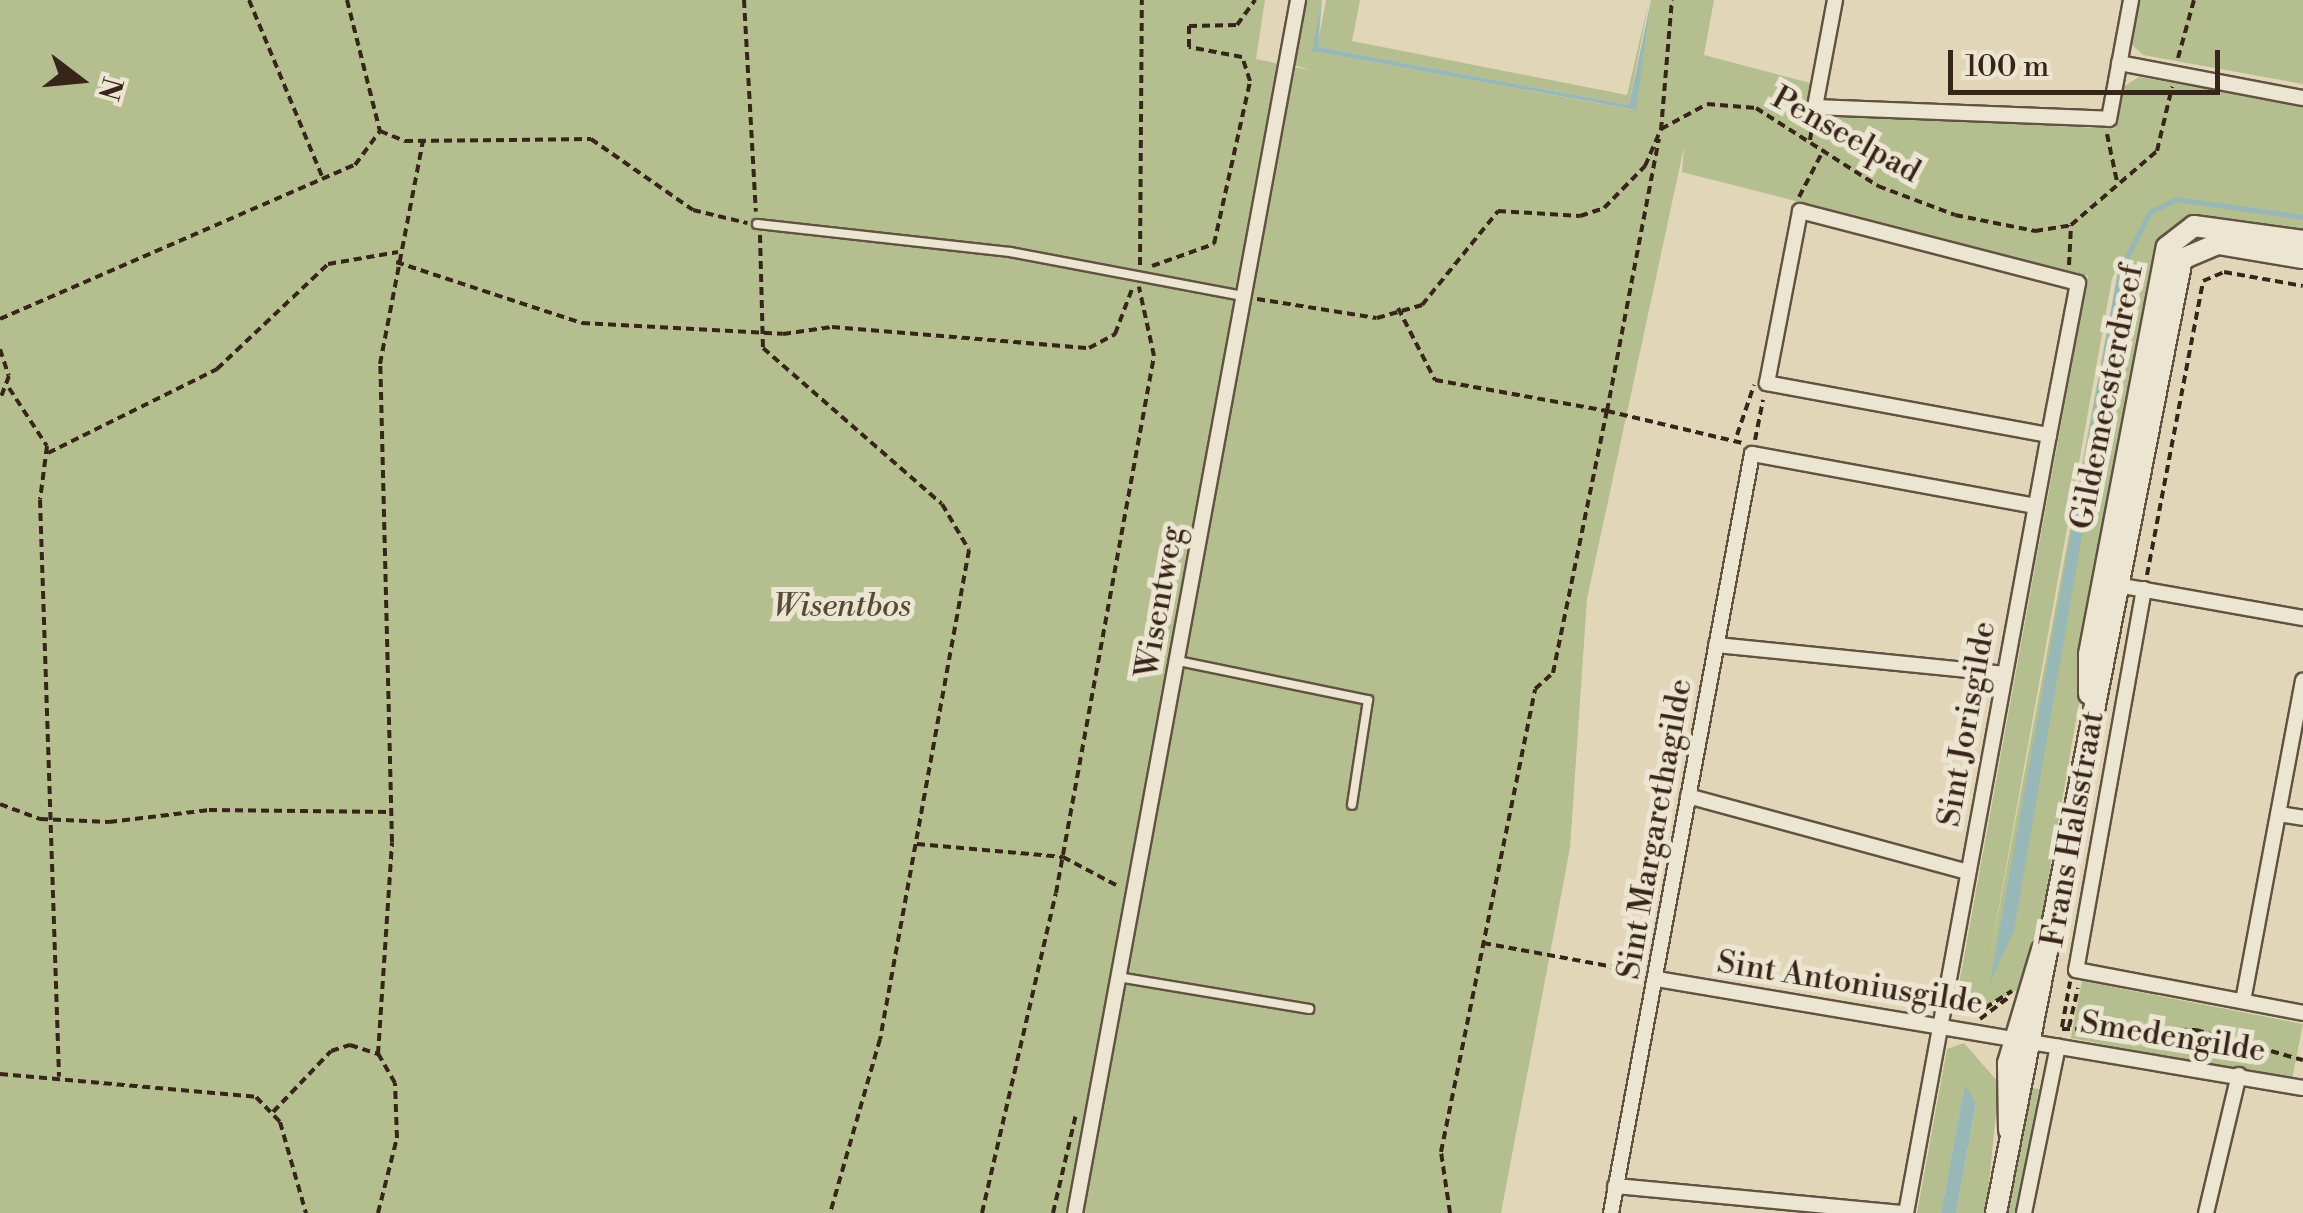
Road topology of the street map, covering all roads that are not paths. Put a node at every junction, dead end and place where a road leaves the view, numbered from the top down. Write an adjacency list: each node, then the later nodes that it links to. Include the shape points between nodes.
1 (1298, 0): 9 (street, Wisentweg)
2 (1835, 0): 4 (street, via 1816,106 2108,119)
3 (2131, 0): 4 (street)
4 (2119, 63): 5 (street)
5 (2303, 98)
6 (757, 224): 9 (lane)
7 (2303, 241): 12 (street, Gildemeesterdreef, via 2205,226 2168,247)
8 (2303, 258): 12 (street, Gildemeesterdreef, via 2218,244 2182,259)
9 (1243, 296): 16 (street, Wisentweg)
10 (2049, 435): 10 (street, Sint Jorisgilde, via 2078,283 1800,211 1766,383); 11 (street, Sint Jorisgilde)
11 (2035, 506): 15 (street, Sint Margarethagilde, via 1752,454); 17 (street, Sint Jorisgilde)
12 (2111, 584): 13 (street); 30 (street, Gildemeesterdreef)
13 (2144, 589): 14 (street); 26 (street, Frans Halsstraat, via 2078,976)
14 (2303, 618)
15 (1716, 645): 17 (street); 19 (street, Sint Margarethagilde)
16 (1178, 661): 20 (lane, via 1368,700); 24 (street, Wisentweg)
17 (2004, 674): 23 (street, Sint Jorisgilde)
18 (2303, 680): 21 (street)
19 (1688, 796): 23 (street); 25 (street, Sint Margarethagilde)
20 (1352, 805)
21 (2279, 814): 22 (street); 26 (street)
22 (2303, 818)
23 (1968, 872): 29 (street, Sint Jorisgilde)
24 (1118, 977): 27 (lane); 35 (street, Wisentweg)
25 (1657, 979): 29 (street, Sint Antoniusgilde); 34 (street, Sint Margarethagilde)
26 (2243, 1001): 28 (street, Frans Halsstraat)
27 (1309, 1009)
28 (2303, 1013)
29 (1944, 1024): 30 (street, Sint Antoniusgilde); 37 (street, Sint Jorisgilde)
30 (2024, 1040): 31 (street, Smedengilde); 38 (street, Gildemeesterdreef)
31 (2064, 1042): 32 (street, Smedengilde); 39 (street)
32 (2239, 1075): 33 (street, Smedengilde); 40 (street)
33 (2303, 1088)
34 (1616, 1186): 36 (street, Sint Margarethagilde); 37 (street)
35 (1076, 1213)
36 (1611, 1213)
37 (1903, 1213)
38 (1996, 1213)
39 (2024, 1213)
40 (2206, 1213)

